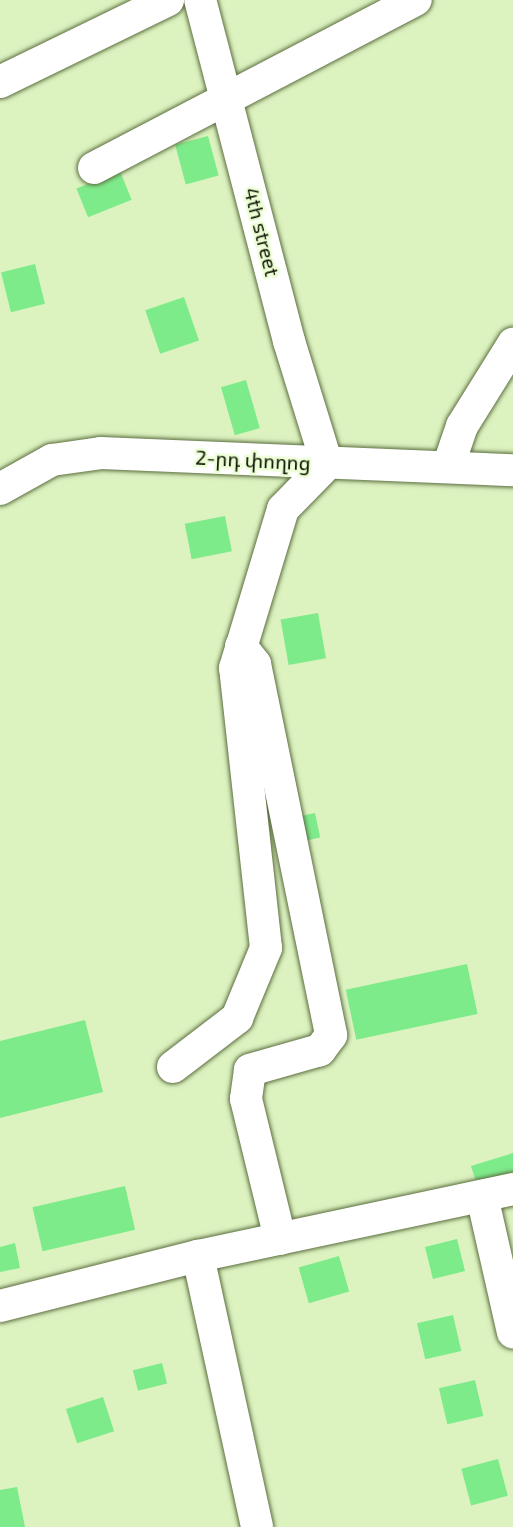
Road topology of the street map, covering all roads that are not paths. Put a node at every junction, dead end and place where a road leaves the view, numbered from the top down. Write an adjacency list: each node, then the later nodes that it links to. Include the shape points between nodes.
1 (168, 0): 4 (street)
2 (200, 0): 5 (street, 4th street)
3 (416, 0): 5 (street)
4 (0, 82)
5 (228, 99): 6 (street); 8 (street, 4th street, via 289,342)
6 (94, 168)
7 (513, 344): 9 (street, via 462,426)
8 (327, 464): 9 (street, 2-րդ փողոց); 11 (street, 2-րդ փողոց, via 101,453 52,460); 12 (street, via 283,509)
9 (449, 464): 10 (street, 2-րդ փողոց)
10 (513, 470)
11 (0, 489)
12 (241, 646): 13 (street, via 235,668 266,948 237,1018); 16 (street, via 255,664 332,1035 320,1050 250,1070 246,1099)
13 (173, 1067)
14 (513, 1190): 15 (street)
15 (482, 1196): 16 (street); 19 (street)
16 (280, 1239): 17 (street)
17 (198, 1256): 18 (street); 20 (street)
18 (0, 1306)
19 (513, 1333)
20 (257, 1527)

